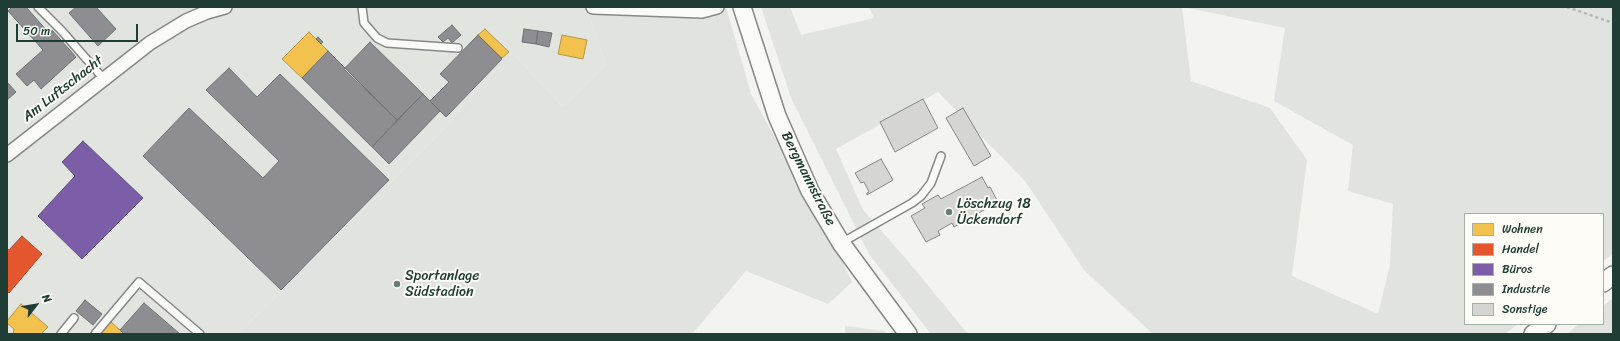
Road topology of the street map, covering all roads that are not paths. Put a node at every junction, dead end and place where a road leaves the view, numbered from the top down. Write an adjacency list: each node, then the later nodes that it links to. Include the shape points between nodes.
1 (38, 7): 8 (lane)
2 (225, 7): 8 (street, Am Luftschacht, via 186,21 150,43)
3 (362, 7): 7 (lane, via 364,23 377,38 387,43)
4 (593, 7): 5 (street, via 702,11)
5 (717, 7)
6 (742, 7): 11 (street, Bergmannstraße, via 777,116 810,191)
7 (458, 48)
8 (103, 78): 9 (street, Am Luftschacht)
9 (7, 155)
10 (941, 156): 11 (lane, via 931,183 912,203)
11 (841, 244): 19 (street, Bergmannstraße)
12 (1613, 275): 13 (street)
13 (1604, 282)
14 (74, 318): 16 (lane)
15 (1546, 325): 20 (street)
16 (61, 334)
17 (95, 334): 18 (lane, via 139,282)
18 (200, 334)
19 (908, 334)
20 (1533, 334)

